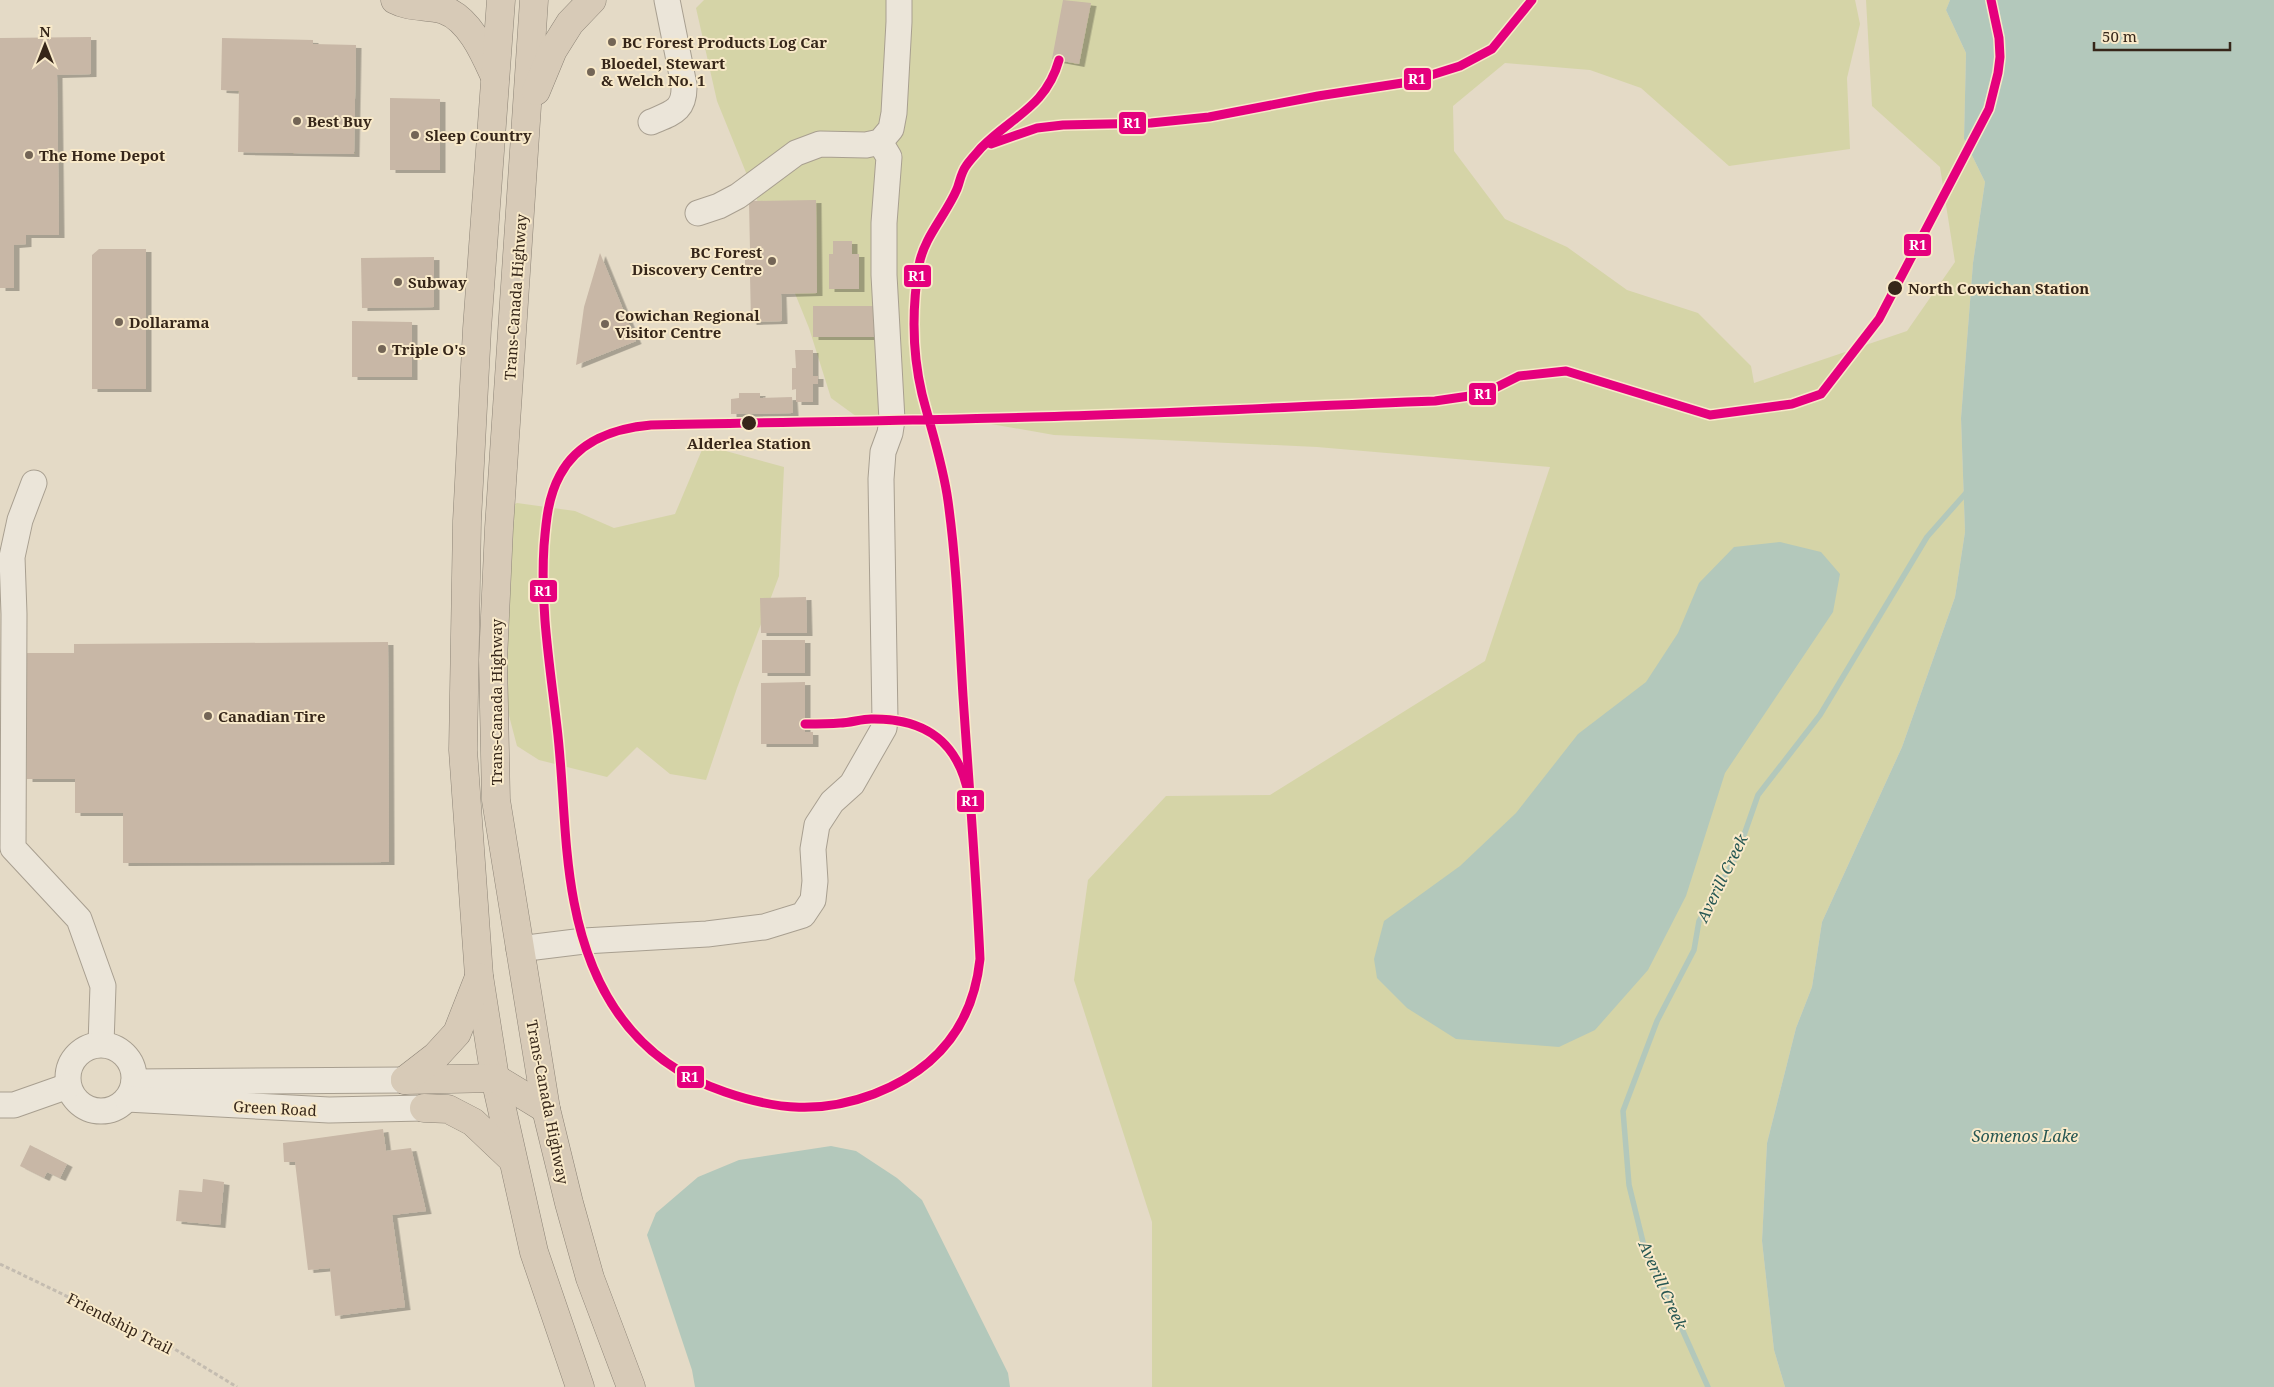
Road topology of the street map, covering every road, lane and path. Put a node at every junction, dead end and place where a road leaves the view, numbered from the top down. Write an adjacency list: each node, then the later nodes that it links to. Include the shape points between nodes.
1 (395, 0): 7 (highway, via 446,11 465,25 481,47)
2 (500, 0): 7 (highway, Trans-Canada Highway)
3 (534, 0): 8 (highway, Trans-Canada Highway)
4 (592, 0): 8 (highway, via 570,23 553,50)
5 (667, 0): 9 (street, via 684,97 672,113)
6 (899, 0): 10 (street, via 894,113 891,129)
7 (496, 81): 16 (highway, Trans-Canada Highway, via 477,329 467,521 464,750)
8 (528, 108): 15 (highway, Trans-Canada Highway, via 493,660 496,800)
9 (651, 122)
10 (880, 142): 11 (street, via 866,145 820,144 796,153 738,196); 15 (street, via 889,157 884,275 892,420 883,452 881,479 885,720 884,728 852,784 832,802 818,826 813,849 813,900 803,915 764,927)
11 (698, 213)
12 (34, 483): 13 (street, via 20,520 12,557)
13 (7, 614): 14 (street)
14 (6, 772): 17 (street, via 13,848 78,919 103,986)
15 (519, 949): 24 (highway, Trans-Canada Highway)
16 (479, 976): 18 (highway, Trans-Canada Highway); 19 (highway, via 457,1032 436,1056)
17 (102, 1044): 20 (street, via 82,1050 69,1066); 21 (street, via 119,1050 131,1064)
18 (495, 1078): 19 (highway); 24 (highway); 25 (highway, Trans-Canada Highway)
19 (405, 1080): 21 (street, Green Road)
20 (68, 1086): 21 (street, via 77,1102 93,1111 112,1110); 22 (street, via 14,1105)
21 (130, 1091): 23 (street, Green Road, via 329,1110)
22 (0, 1105)
23 (424, 1108): 25 (highway, via 448,1109 473,1122)
24 (546, 1109): 29 (highway, Trans-Canada Highway, via 590,1278)
25 (512, 1159): 28 (highway, Trans-Canada Highway, via 534,1252)
26 (0, 1264): 27 (path, Friendship Trail, via 168,1345)
27 (237, 1387)
28 (580, 1387)
29 (631, 1387)

